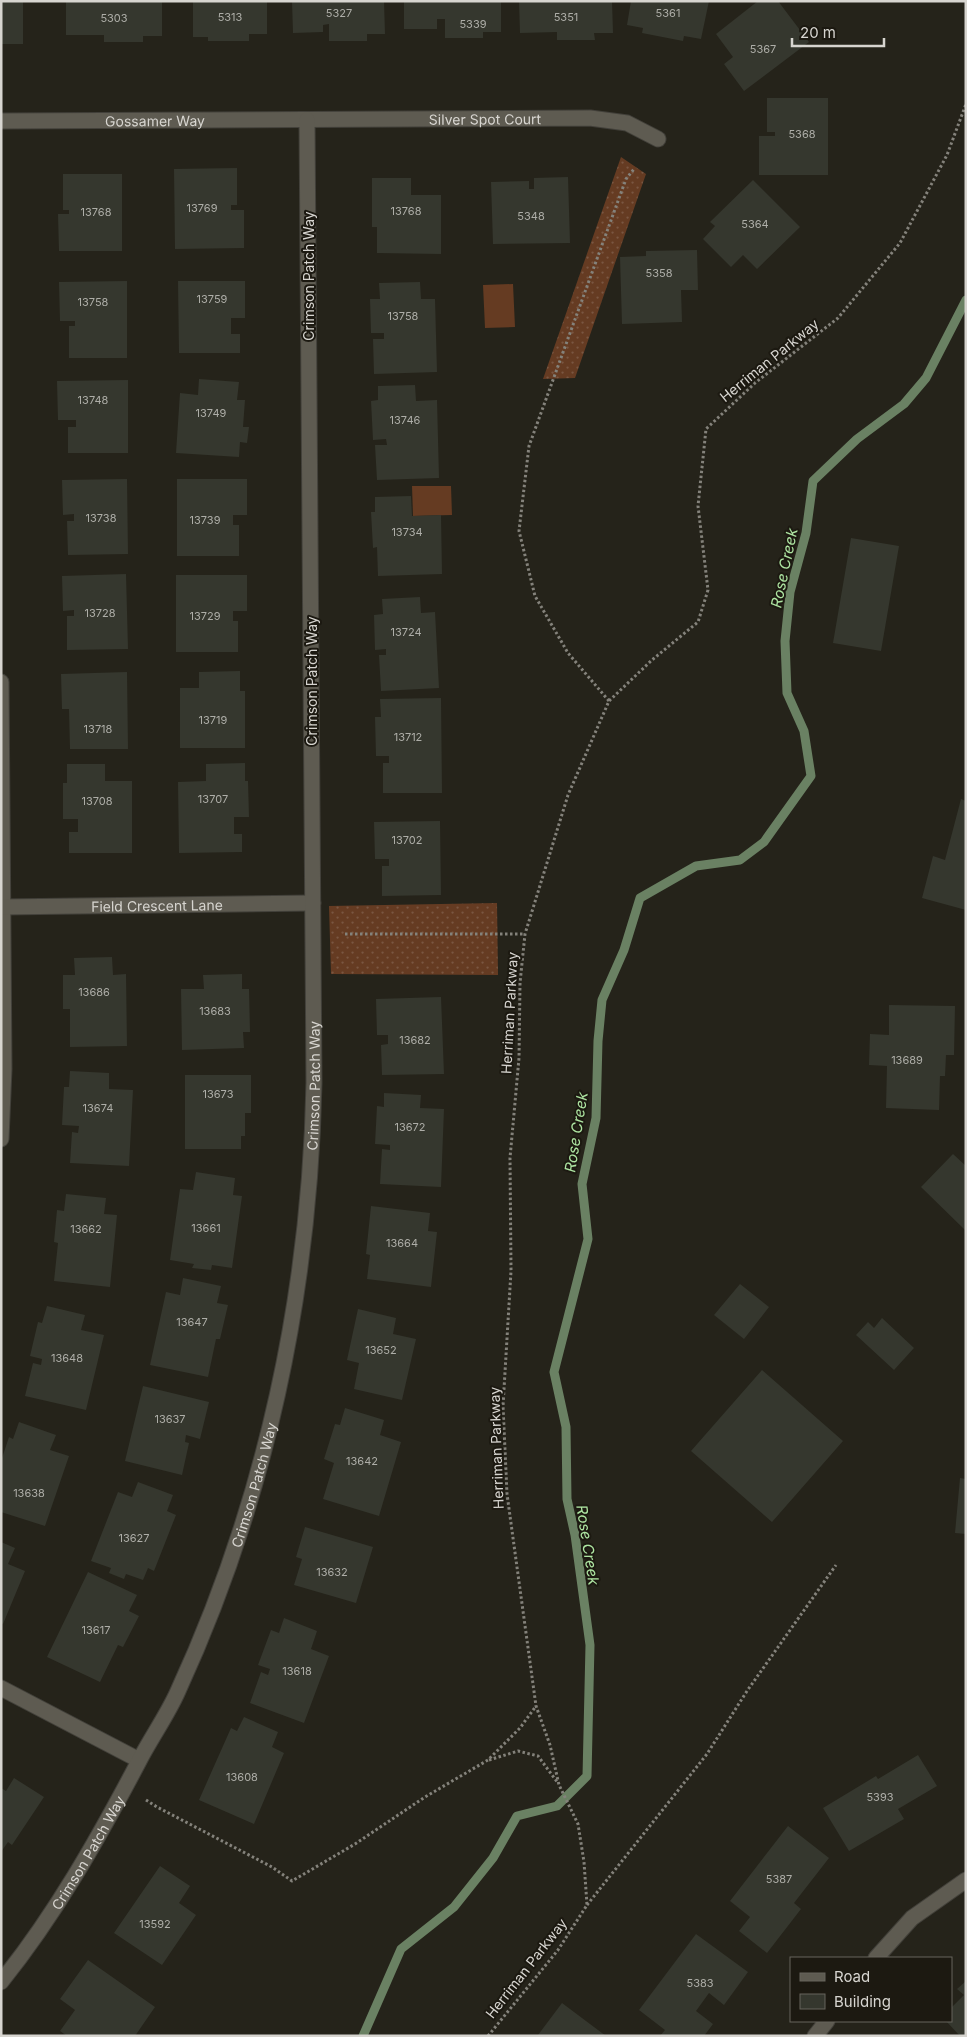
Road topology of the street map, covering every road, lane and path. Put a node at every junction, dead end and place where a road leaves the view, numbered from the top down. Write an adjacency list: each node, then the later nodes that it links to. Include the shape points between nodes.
1 (966, 104): 7 (path, Herriman Parkway, via 947,155 900,243 838,318 755,383 706,429 698,506 708,590 698,622)
2 (307, 120): 3 (street, Gossamer Way); 4 (street, Silver Spot Court, via 590,118 627,123); 8 (street, Crimson Patch Way)
3 (1, 121)
4 (658, 138)
5 (634, 169): 7 (path, via 626,179 530,446 519,531 535,596 568,653)
6 (1, 682): 9 (street)
7 (609, 701): 11 (path, Herriman Parkway, via 568,795)
8 (313, 904): 9 (street, Field Crescent Lane); 16 (street, Crimson Patch Way, via 313,1137 304,1244 286,1358 259,1472 223,1584 177,1694)
9 (2, 906): 12 (street, via 4,1069)
10 (344, 934): 11 (path)
11 (525, 934): 15 (path, Herriman Parkway, via 510,1158 511,1271 503,1406 507,1494)
12 (1, 1139)
13 (836, 1565): 21 (path, via 707,1754)
14 (1, 1688): 16 (street)
15 (536, 1706): 17 (path, via 520,1728); 18 (path, Herriman Parkway)
16 (139, 1760): 23 (street, Crimson Patch Way, via 52,1912)
17 (488, 1760): 18 (path, via 518,1751 538,1756); 19 (path, via 292,1881 272,1867)
18 (560, 1786): 21 (path, Herriman Parkway, via 578,1824)
19 (146, 1800)
20 (966, 1880): 22 (street, via 912,1918)
21 (587, 1905): 25 (path, Herriman Parkway, via 558,1950)
22 (877, 1957)
23 (1, 1982)
24 (826, 2022): 26 (street)
25 (488, 2036)
26 (815, 2036)

